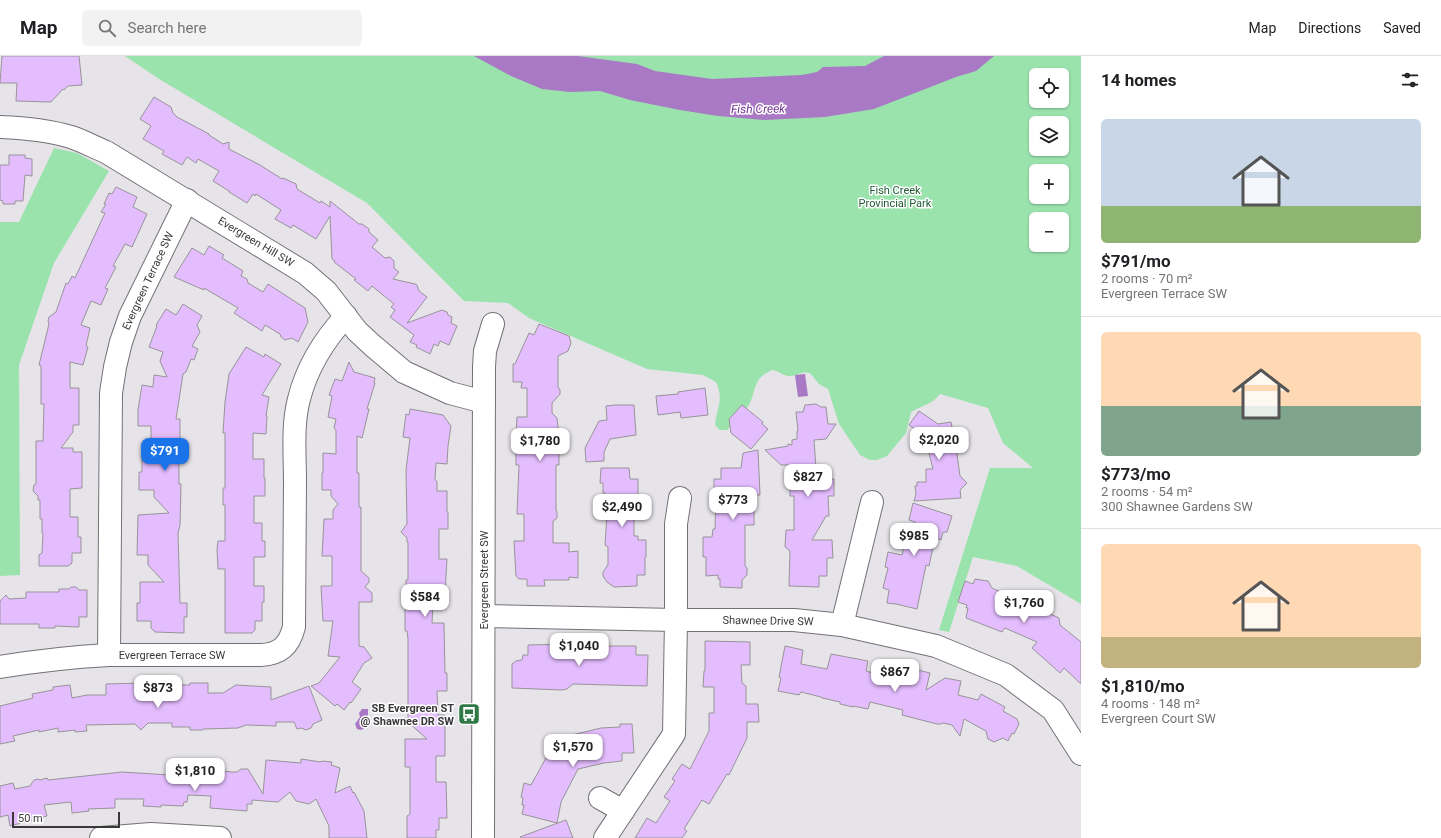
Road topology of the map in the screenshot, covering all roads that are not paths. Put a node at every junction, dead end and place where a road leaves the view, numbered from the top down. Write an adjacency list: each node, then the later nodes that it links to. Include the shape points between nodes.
1 (0, 127): 2 (street, Evergreen Hill SW, via 39,130 71,138 106,152)
2 (187, 200): 3 (street, Evergreen Hill SW, via 305,273 326,292); 11 (street, Evergreen Terrace SW, via 130,316 120,342 115,367 111,393)
3 (346, 316): 5 (street, Evergreen Hill SW, via 372,346 404,372 450,393); 11 (street, Evergreen Terrace SW, via 325,342 310,368 297,410 294,627 286,645 276,652 261,655)
4 (493, 324): 5 (street, Evergreen Street SW, via 485,352)
5 (484, 402): 8 (street, Evergreen Street SW)
6 (680, 498): 9 (street, via 676,524)
7 (872, 502): 10 (street)
8 (484, 616): 9 (street, Shawnee Drive SW); 18 (street, Evergreen Street SW)
9 (676, 620): 10 (street, Shawnee Drive SW, via 794,620); 15 (street, via 674,734)
10 (842, 625): 13 (street, Shawnee Drive SW, via 936,646 1006,675 1052,710)
11 (109, 655): 12 (street, via 66,657)
12 (0, 667)
13 (1081, 754)
14 (600, 798): 15 (street)
15 (623, 811): 19 (street)
16 (101, 838): 17 (street, via 150,834)
17 (220, 838)
18 (483, 838)
19 (605, 838)

